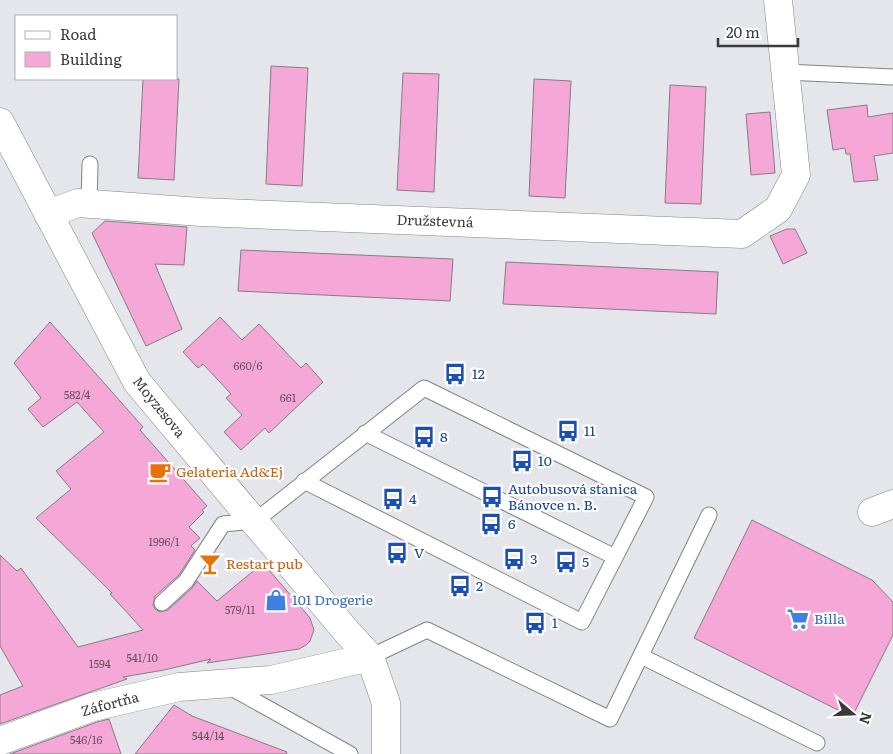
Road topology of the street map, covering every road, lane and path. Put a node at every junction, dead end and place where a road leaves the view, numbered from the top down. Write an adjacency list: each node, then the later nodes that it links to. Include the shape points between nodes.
1 (778, 0): 2 (street)
2 (786, 72): 3 (lane); 6 (street, Družstevná, via 796,175 778,209 742,234 201,212)
3 (893, 77)
4 (0, 122): 7 (street, Moyzesova)
5 (90, 164): 6 (lane)
6 (84, 204): 7 (street, Družstevná)
7 (48, 214): 11 (street, Moyzesova, via 136,382)
8 (365, 433): 9 (lane); 12 (lane); 12 (lane, via 424,388 646,497)
9 (304, 481): 11 (lane); 12 (lane, via 582,622)
10 (709, 515): 15 (lane)
11 (255, 521): 13 (lane, via 223,524 186,581); 14 (street, Moyzesova)
12 (615, 557)
13 (162, 602)
14 (370, 656): 15 (lane, via 427,630 610,719); 16 (street, Záfortňa, via 271,680); 20 (street, via 386,703)
15 (640, 656): 18 (lane)
16 (225, 684): 17 (street, Záfortňa, via 179,687 93,707); 19 (lane)
17 (0, 741)
18 (817, 743)
19 (350, 754)
20 (386, 754)

